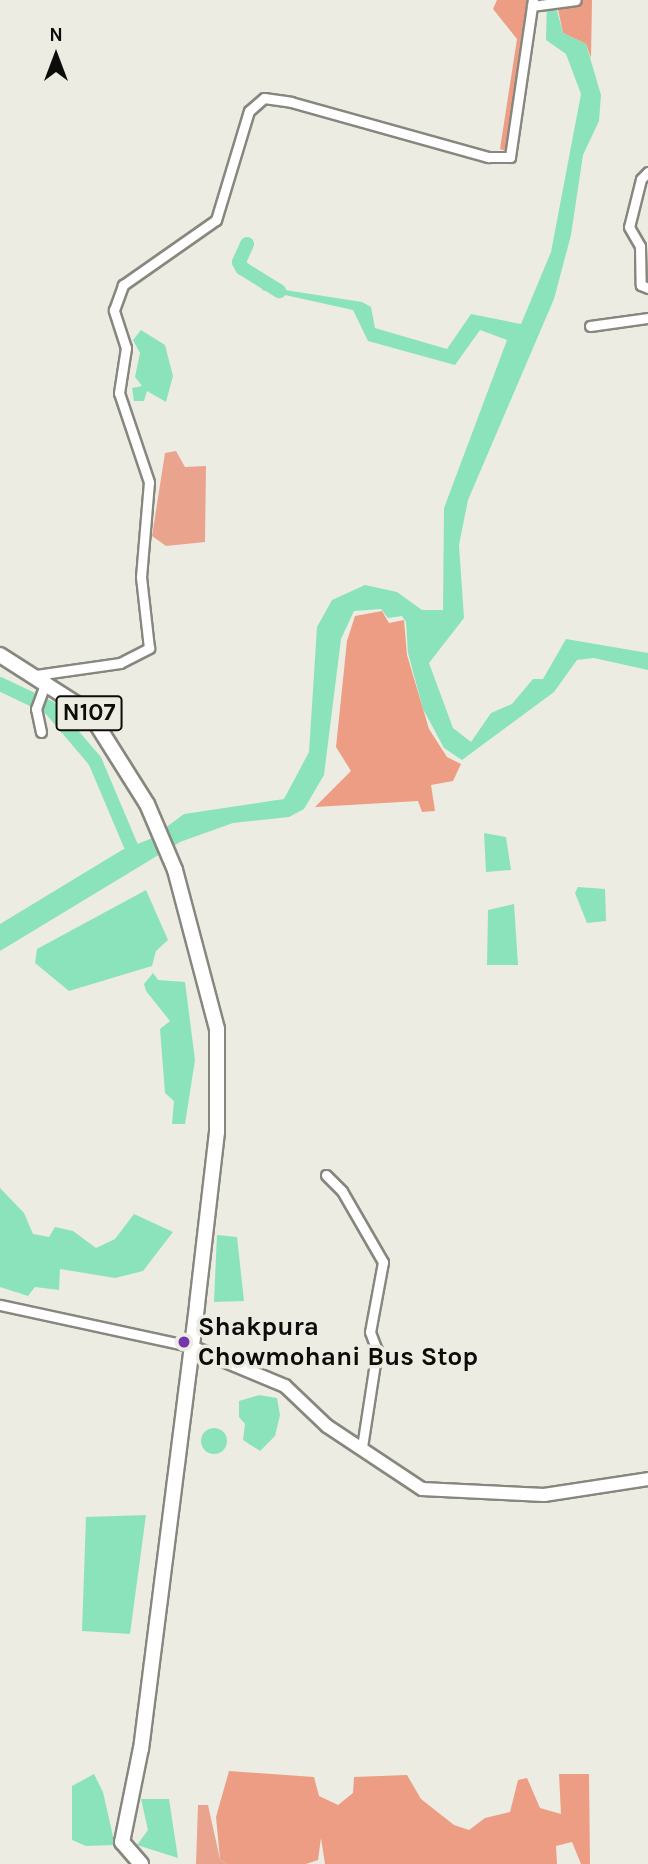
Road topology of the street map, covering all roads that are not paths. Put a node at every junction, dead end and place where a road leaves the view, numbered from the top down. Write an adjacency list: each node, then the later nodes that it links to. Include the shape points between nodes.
1 (576, 0): 2 (street, via 558,6)
2 (533, 3): 8 (street, via 510,158 488,157 291,102 264,98 249,111 216,220 141,271 116,298 114,310 126,348 119,393 149,482 141,577 149,649 120,663)
3 (648, 172): 4 (street, via 641,179 629,227 640,246 641,285)
4 (648, 288)
5 (648, 318): 6 (street)
6 (590, 326)
7 (0, 655): 8 (highway, N107)
8 (41, 683): 9 (street, via 36,709); 12 (highway, N107, via 89,712 147,804 176,870 217,1029 217,1132)
9 (41, 732)
10 (326, 1175): 13 (street, via 342,1191 383,1262 370,1332 377,1350)
11 (0, 1305): 12 (street)
12 (189, 1346): 13 (main road, via 285,1386 327,1426); 15 (highway, N107, via 141,1748 122,1842)
13 (362, 1447): 14 (main road, via 413,1484 443,1493 544,1495)
14 (648, 1479)
15 (141, 1864)

